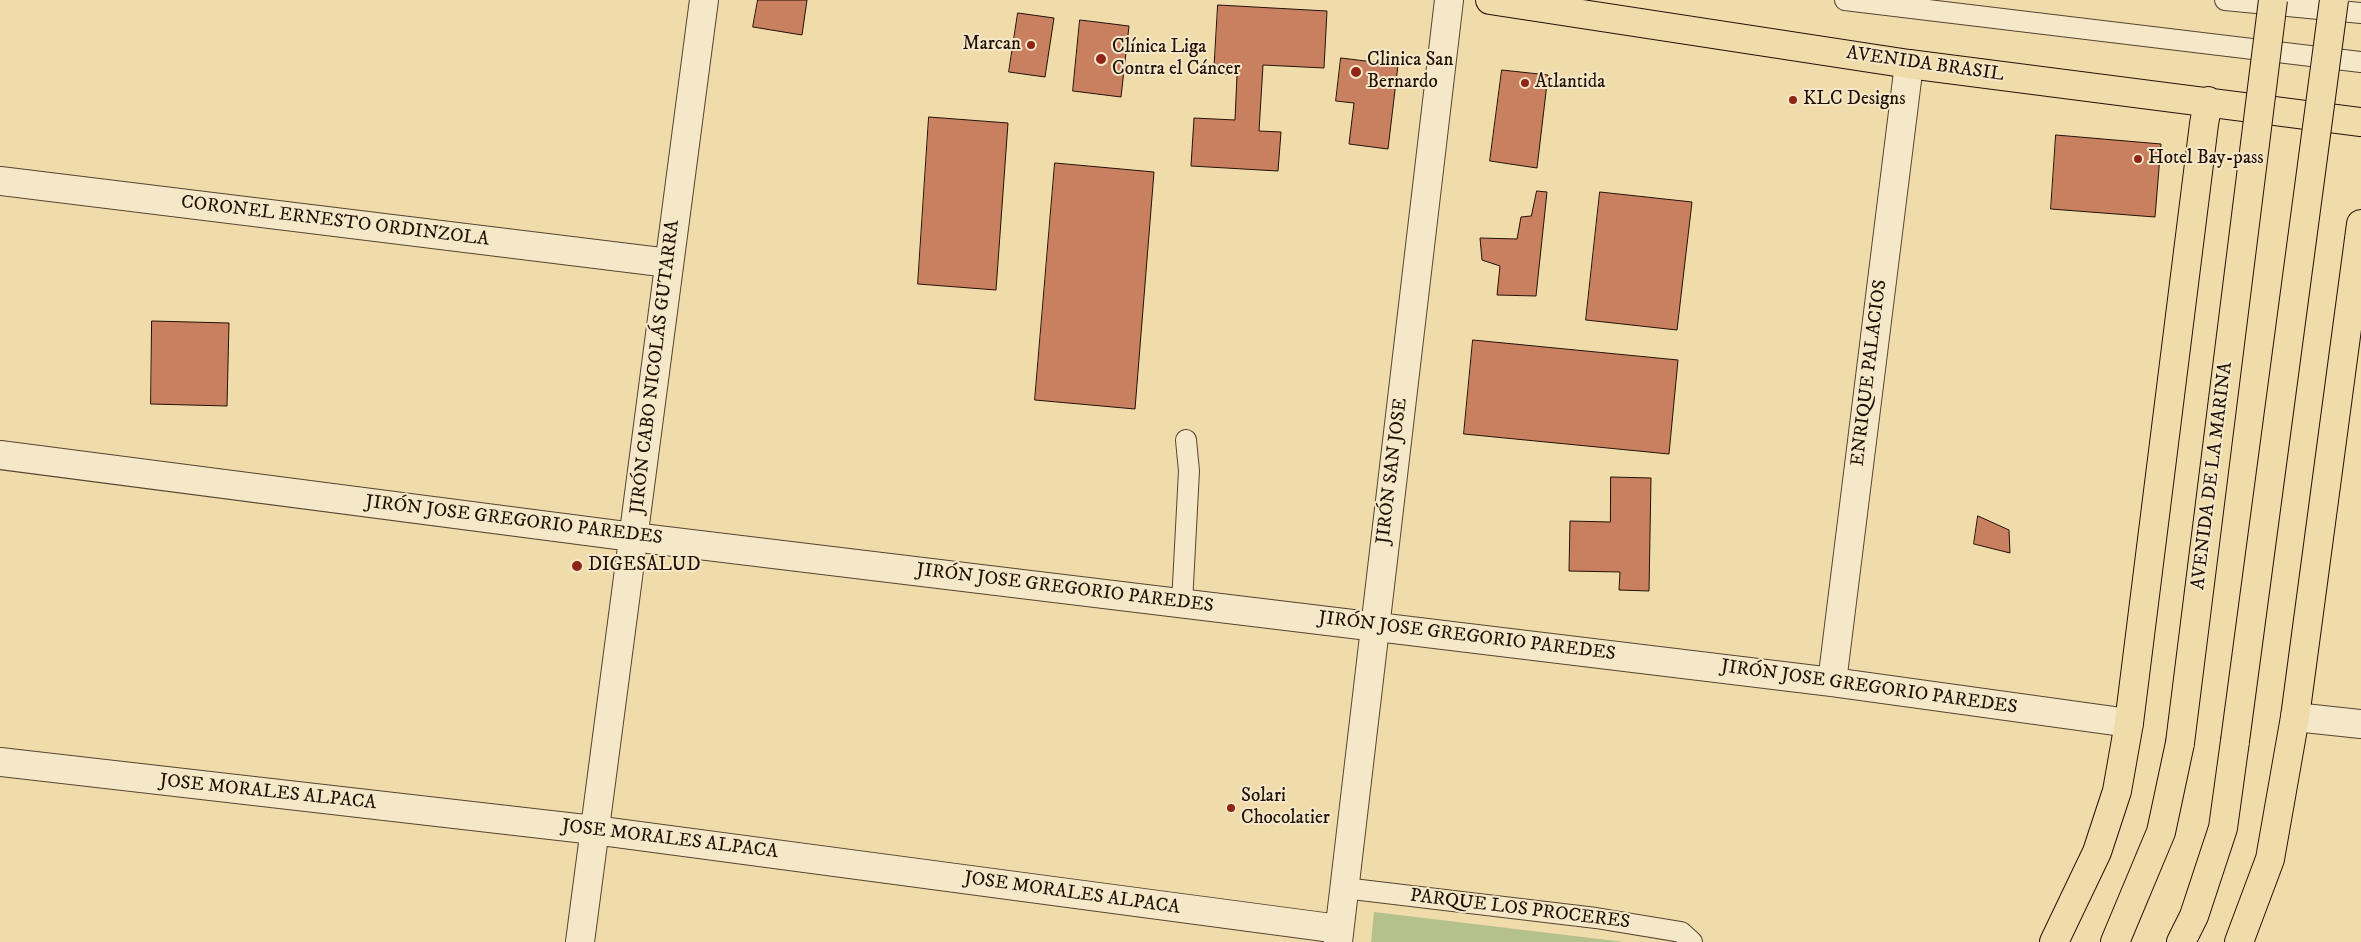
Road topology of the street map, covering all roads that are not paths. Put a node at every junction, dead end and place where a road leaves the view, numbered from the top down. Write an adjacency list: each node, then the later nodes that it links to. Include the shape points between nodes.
1 (704, 0): 15 (street, JIRÓN CABO NICOLÁS GUTARRA)
2 (1450, 0): 20 (street, JIRÓN SAN JOSE)
3 (1490, 0): 10 (main road, AVENIDA BRASIL)
4 (1845, 0): 9 (lane)
5 (2225, 0): 8 (lane)
6 (2273, 0): 32 (main road, AVENIDA DE LA MARINA, bridge, via 2180,743 2161,832)
7 (2334, 0): 33 (main road, bridge, via 2223,828 2194,916)
8 (2361, 13)
9 (2361, 62)
10 (1908, 64): 11 (main road, AVENIDA BRASIL); 21 (street, ENRIQUE PALACIOS)
11 (2208, 101): 12 (main road, AVENIDA BRASIL); 23 (main road)
12 (2361, 122)
13 (0, 181): 15 (street, CORONEL ERNESTO ORDINZOLA)
14 (2361, 224): 22 (main road)
15 (669, 263): 18 (street, JIRÓN CABO NICOLÁS GUTARRA)
16 (1186, 440): 19 (lane, via 1189,471)
17 (0, 456): 18 (street, JIRÓN JOSE GREGORIO PAREDES)
18 (633, 537): 19 (street, JIRÓN JOSE GREGORIO PAREDES); 26 (street, JIRÓN CABO NICOLÁS GUTARRA)
19 (1182, 603): 20 (street, JIRÓN JOSE GREGORIO PAREDES)
20 (1375, 626): 21 (street, JIRÓN JOSE GREGORIO PAREDES); 27 (street, JIRÓN SAN JOSE)
21 (1832, 682): 23 (street, JIRÓN JOSE GREGORIO PAREDES)
22 (2296, 717): 24 (street); 34 (main road, via 2270,859)
23 (2129, 723): 31 (main road, via 2118,791 2096,852)
24 (2361, 724)
25 (0, 762): 26 (street, JOSE MORALES ALPACA)
26 (594, 830): 28 (street, JOSE MORALES ALPACA); 29 (street, JIRÓN CABO NICOLÁS GUTARRA)
27 (1344, 888): 28 (street, JIRÓN SAN JOSE); 30 (lane, PARQUE LOS PROCERES, via 1596,918 1682,932)
28 (1338, 936)
29 (580, 942)
30 (1692, 942)
31 (2054, 942)
32 (2115, 942)
33 (2181, 942)
34 (2239, 942)

